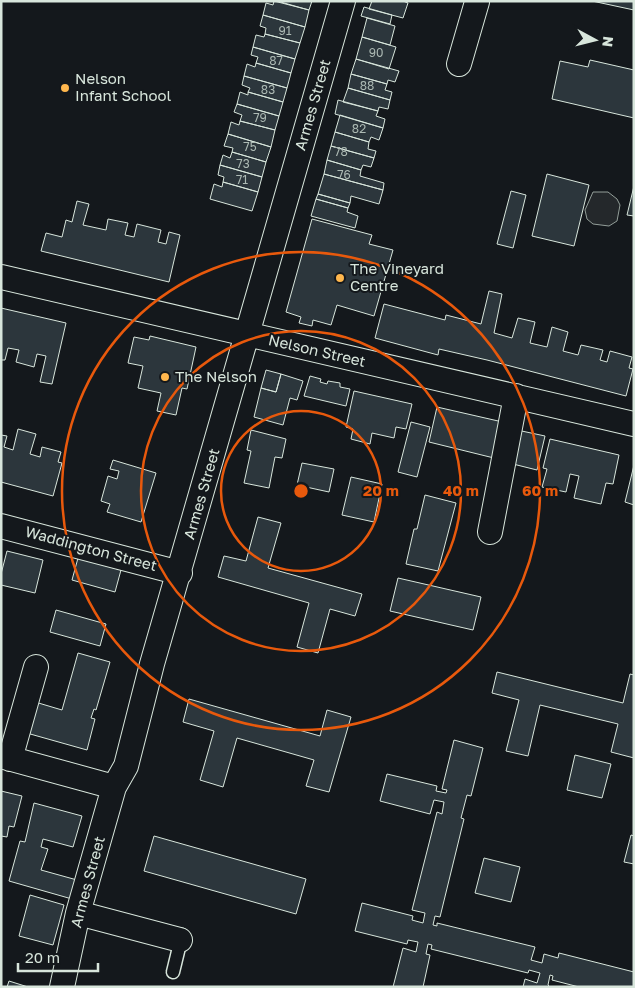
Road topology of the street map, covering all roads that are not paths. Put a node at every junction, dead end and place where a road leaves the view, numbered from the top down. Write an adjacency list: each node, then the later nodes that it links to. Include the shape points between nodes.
1 (343, 1): 5 (street, Armes Street)
2 (477, 1): 3 (street)
3 (459, 64)
4 (1, 277): 5 (street, Nelson Street)
5 (246, 335): 6 (street, Nelson Street); 10 (street, Armes Street)
6 (516, 396): 7 (street, Nelson Street); 9 (street)
7 (634, 424)
8 (1, 526): 10 (street, Waddington Street)
9 (490, 532)
10 (180, 573): 13 (street, Armes Street, via 126,766)
11 (36, 667): 12 (street)
12 (6, 758): 13 (street)
13 (114, 787): 14 (street, Armes Street)
14 (78, 913): 15 (street); 17 (street, Armes Street)
15 (182, 935): 16 (lane)
16 (173, 972)
17 (62, 987)

